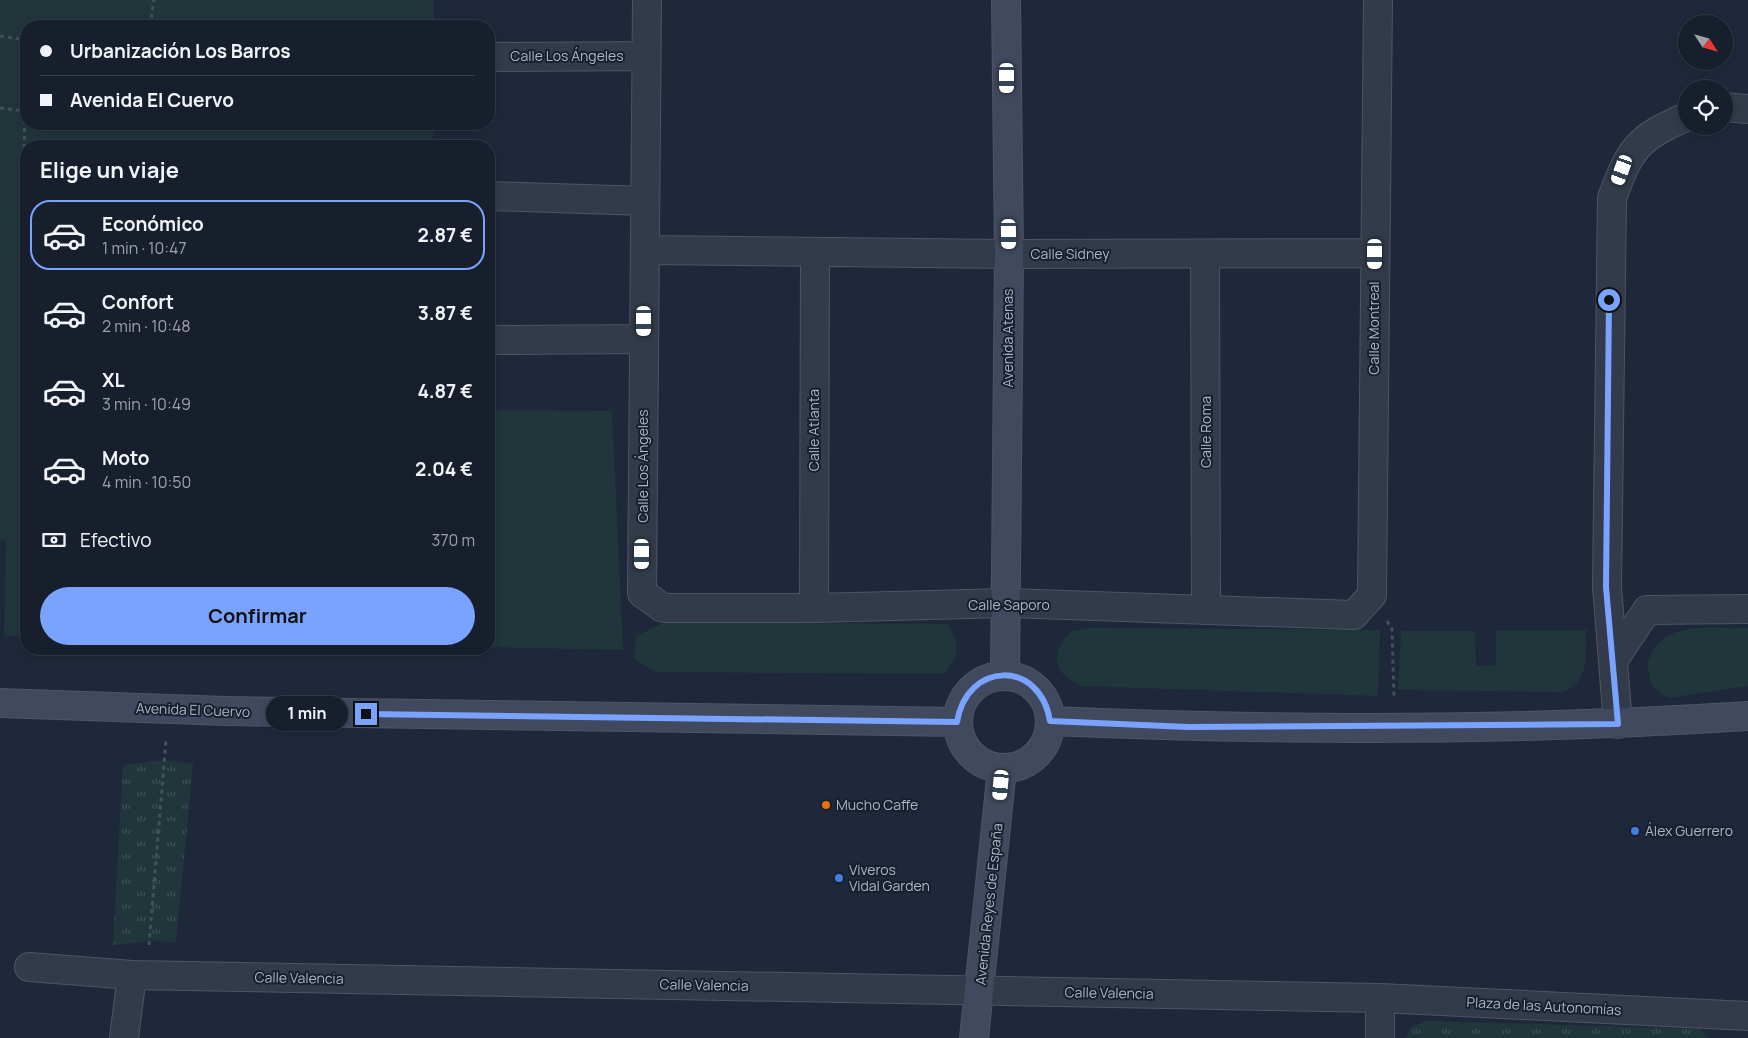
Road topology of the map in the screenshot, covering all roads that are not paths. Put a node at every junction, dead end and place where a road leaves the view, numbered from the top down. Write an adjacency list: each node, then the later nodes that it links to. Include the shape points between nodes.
1 (646, 0): 4 (street, Calle Los Ángeles)
2 (1006, 0): 13 (street, Avenida Atenas)
3 (1378, 0): 15 (street, Calle Montreal)
4 (646, 56): 5 (street, Calle Los Ángeles); 10 (street, Calle Los Ángeles)
5 (495, 57)
6 (1733, 108): 7 (street)
7 (1748, 109)
8 (1678, 120): 18 (street, via 1636,145 1612,198)
9 (495, 196): 10 (street)
10 (645, 201): 11 (street, Calle Los Ángeles)
11 (645, 250): 12 (street, Calle Sidney); 16 (street, Calle Los Ángeles)
12 (815, 252): 13 (street, Calle Sidney); 22 (street, Calle Atlanta)
13 (1009, 254): 14 (street, Calle Sidney); 21 (street, Avenida Atenas)
14 (1205, 254): 15 (street, Calle Sidney); 24 (street, Calle Roma)
15 (1375, 254): 20 (street, Calle Montreal)
16 (644, 338): 17 (street); 19 (street, Calle Los Ángeles)
17 (495, 340)
18 (1606, 587): 25 (street); 26 (street)
19 (642, 593): 22 (street, Calle Saporo, via 663,608)
20 (1372, 595): 24 (street, Calle Saporo, via 1354,615)
21 (1007, 603): 22 (street, Calle Saporo); 24 (street, Calle Saporo); 27 (street, Avenida Atenas)
22 (814, 608)
23 (1748, 609): 25 (street)
24 (1206, 610)
25 (1647, 610): 26 (street)
26 (1613, 661): 32 (street)
27 (1005, 675): 30 (street, via 1019,677 1042,694); 31 (street, via 990,677 972,689 959,707)
28 (0, 704): 31 (street, Avenida El Cuervo, via 168,710)
29 (1748, 716): 32 (street)
30 (1050, 721): 32 (street, via 1188,727); 33 (street, via 1042,749 1031,760 1017,767)
31 (957, 722): 33 (street, via 959,736 970,754 988,766)
32 (1618, 724)
33 (1002, 769): 36 (street, Avenida Reyes de España)
34 (29, 967): 35 (street, Calle Valencia)
35 (139, 976): 36 (street, Calle Valencia); 39 (street)
36 (979, 990): 37 (street, Calle Valencia); 40 (street, Avenida Reyes de España)
37 (1380, 998): 38 (street, Plaza de las Autonomías); 41 (street)
38 (1748, 1016)
39 (124, 1038)
40 (974, 1038)
41 (1380, 1038)

